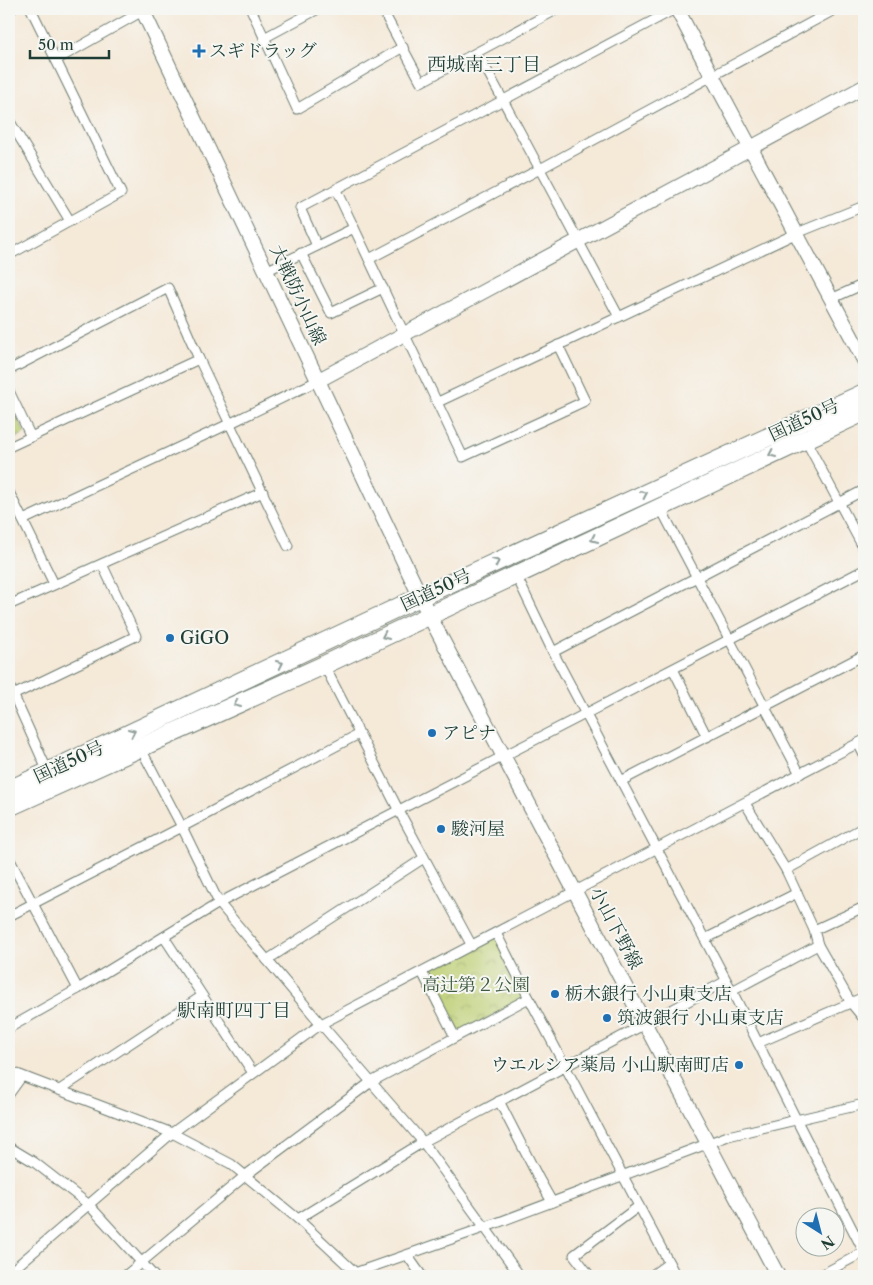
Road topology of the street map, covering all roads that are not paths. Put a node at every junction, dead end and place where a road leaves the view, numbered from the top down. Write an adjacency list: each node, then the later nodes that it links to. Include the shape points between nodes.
1 (12, 9): 10 (street)
2 (31, 9): 13 (street)
3 (144, 9): 13 (street); 31 (main road, 大戦防小山線)
4 (251, 9): 11 (street)
5 (318, 9): 11 (street)
6 (382, 9): 12 (street)
7 (558, 9): 12 (street, via 421,82)
8 (676, 9): 15 (main road); 17 (street)
9 (836, 9): 15 (street)
10 (9, 11)
11 (264, 38): 12 (street, via 297,109)
12 (402, 47)
13 (56, 60): 23 (street, via 121,193)
14 (482, 61): 17 (street)
15 (712, 76): 19 (main road); 20 (street)
16 (864, 87): 19 (main road)
17 (504, 101): 20 (street); 21 (street)
18 (9, 120): 23 (street)
19 (750, 148): 25 (main road); 26 (main road)
20 (540, 169): 26 (street); 30 (street)
21 (336, 190): 24 (street); 27 (street, via 300,208)
22 (864, 206): 25 (street)
23 (70, 222): 29 (street)
24 (354, 228): 27 (street); 30 (street)
25 (797, 233): 34 (main road); 35 (street)
26 (580, 241): 35 (street); 36 (main road)
27 (317, 246): 28 (street)
28 (301, 254): 31 (street); 33 (street, via 331,312)
29 (9, 255)
30 (369, 259): 33 (street)
31 (266, 271): 41 (main road, 大戦防小山線)
32 (864, 284): 34 (street)
33 (382, 288): 36 (street)
34 (831, 299): 39 (main road)
35 (619, 317): 37 (street)
36 (404, 335): 41 (main road); 44 (street)
37 (558, 345): 44 (street); 44 (street, via 585,400 463,457)
38 (199, 359): 40 (street, via 168,288); 46 (street); 47 (street)
39 (864, 360)
40 (9, 370)
41 (317, 381): 46 (street); 63 (main road, 大戦防小山線)
42 (9, 391): 47 (street)
43 (864, 393): 63 (highway, 国道50号, one-way to 43)
44 (438, 402)
45 (864, 412): 48 (highway, 国道50号)
46 (231, 423): 52 (street); 55 (street)
47 (31, 437): 49 (street)
48 (805, 439): 53 (street); 54 (highway, 国道50号, one-way to 54)
49 (9, 447)
50 (864, 490): 53 (street)
51 (9, 492): 55 (street)
52 (263, 492): 56 (street); 58 (street)
53 (838, 503): 57 (street); 61 (street)
54 (660, 507): 60 (highway, 国道50号, one-way to 60); 61 (street)
55 (22, 520): 62 (street)
56 (288, 546)
57 (864, 550)
58 (102, 564): 62 (street); 72 (street, via 136,636)
59 (864, 570): 66 (street)
60 (516, 575): 65 (highway, 国道50号); 67 (street)
61 (697, 578): 66 (street); 67 (street)
62 (54, 584): 64 (street)
63 (420, 597): 65 (main road, 小山下野線); 81 (highway, 国道50号, one-way to 63)
64 (9, 605)
65 (429, 615): 69 (highway, 国道50号, one-way to 69); 80 (main road, 小山下野線)
66 (730, 641): 70 (street); 73 (street)
67 (553, 652): 74 (street)
68 (864, 655): 73 (street)
69 (324, 665): 75 (street); 78 (highway, 国道50号, one-way to 78)
70 (673, 670): 74 (street); 76 (street)
71 (9, 685): 72 (street)
72 (11, 696): 81 (street)
73 (765, 708): 76 (street); 82 (street)
74 (586, 715): 80 (street); 83 (street)
75 (359, 734): 87 (street); 89 (street)
76 (707, 737): 83 (street)
77 (861, 741): 79 (street); 82 (street)
78 (140, 747): 86 (highway, 国道50号); 89 (street)
79 (864, 755)
80 (504, 757): 87 (street); 94 (main road, 小山下野線)
81 (48, 772): 84 (highway, 国道50号)
82 (800, 774): 85 (street)
83 (622, 781): 90 (street)
84 (9, 790)
85 (745, 803): 90 (street); 93 (street)
86 (9, 807)
87 (399, 811): 92 (street); 97 (street)
88 (864, 827): 93 (street)
89 (182, 828): 96 (street); 97 (street)
90 (658, 849): 94 (street); 103 (street)
91 (9, 858): 96 (street)
92 (424, 858): 105 (street); 106 (street)
93 (786, 870): 95 (street)
94 (575, 892): 101 (street); 116 (main road, 小山下野線)
95 (797, 894): 100 (street); 103 (street)
96 (34, 903): 99 (street); 109 (street)
97 (219, 903): 102 (street); 106 (street)
98 (864, 906): 100 (street)
99 (9, 916)
100 (814, 930): 104 (street)
101 (496, 933): 105 (street); 113 (street)
102 (164, 937): 109 (street); 111 (street)
103 (705, 939): 108 (street)
104 (818, 945): 110 (street); 114 (street)
105 (472, 946): 107 (street)
106 (267, 960): 117 (street)
107 (422, 972): 117 (street); 119 (street)
108 (726, 980): 110 (street); 116 (street)
109 (78, 989): 118 (street)
110 (732, 990): 120 (street)
111 (202, 996): 123 (street); 126 (street)
112 (864, 997): 114 (street)
113 (529, 998): 119 (street); 121 (street)
114 (851, 1003): 115 (street); 120 (street)
115 (864, 1019)
116 (645, 1023): 121 (street); 133 (main road, 小山下野線)
117 (321, 1024): 123 (street); 125 (street)
118 (9, 1028)
119 (455, 1037): 125 (street)
120 (758, 1042): 130 (street)
121 (566, 1065): 128 (street); 136 (street)
122 (9, 1071): 124 (street)
123 (253, 1073): 131 (street)
124 (22, 1076): 126 (street); 127 (street)
125 (371, 1082): 132 (street); 135 (street)
126 (61, 1089): 131 (street)
127 (9, 1094)
128 (499, 1101): 132 (street); 137 (street)
129 (864, 1104): 130 (street)
130 (796, 1119): 133 (street); 156 (street, via 864,1252)
131 (172, 1133): 135 (street); 138 (street)
132 (423, 1142): 140 (street); 141 (street)
133 (708, 1143): 136 (street); 155 (main road, 小山下野線)
134 (9, 1147): 138 (street)
135 (246, 1175): 140 (street); 143 (street)
136 (623, 1176): 137 (street); 139 (street)
137 (552, 1202): 141 (street)
138 (88, 1204): 143 (street); 145 (street)
139 (639, 1206): 144 (street); 152 (street, via 574,1255)
140 (298, 1219): 146 (street)
141 (486, 1227): 142 (street); 151 (street)
142 (407, 1255): 146 (street); 150 (street)
143 (141, 1263): 147 (street); 148 (street)
144 (669, 1263): 153 (street); 154 (street)
145 (9, 1273)
146 (358, 1275): 149 (street)
147 (125, 1276)
148 (154, 1276)
149 (346, 1276)
150 (422, 1276)
151 (520, 1276)
152 (590, 1276)
153 (651, 1276)
154 (676, 1276)
155 (778, 1276)
156 (819, 1276)

